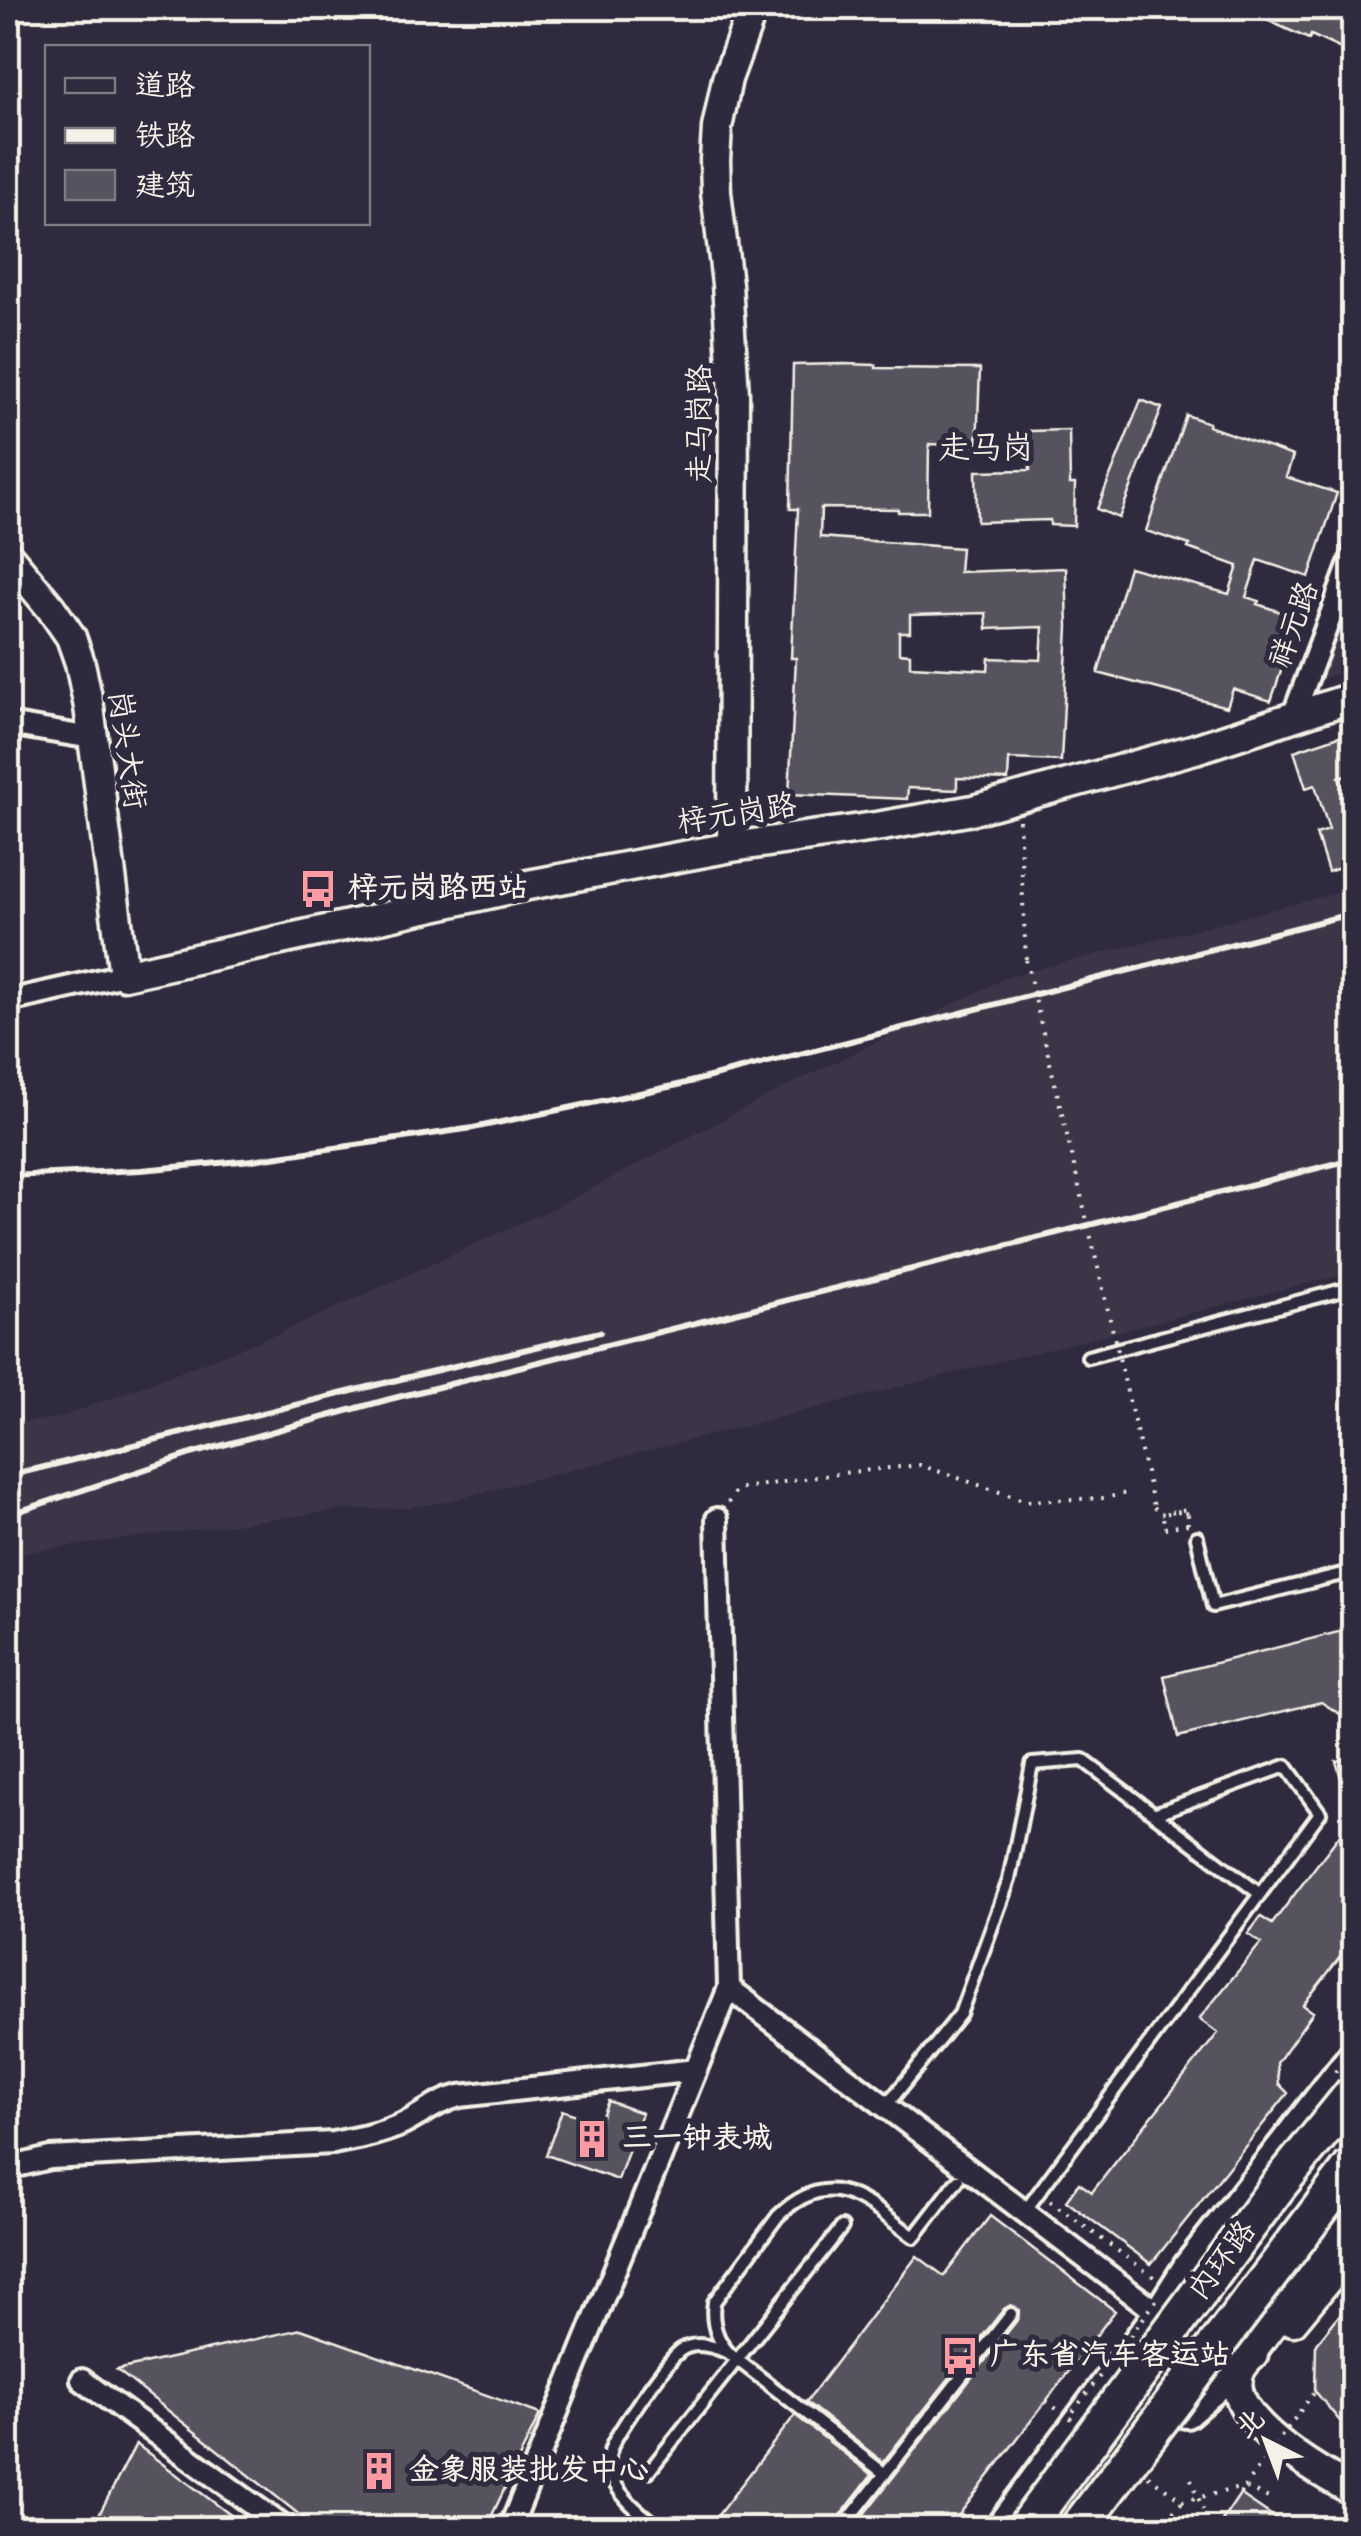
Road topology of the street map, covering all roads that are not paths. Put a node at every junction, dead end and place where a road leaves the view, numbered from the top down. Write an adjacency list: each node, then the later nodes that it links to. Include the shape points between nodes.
1 (753, 8): 8 (street, 走马岗路, via 727,79 716,160 734,394)
2 (1354, 553): 5 (street, 祥元路)
3 (8, 556): 7 (street, 岗头大街, via 71,637)
4 (1354, 697): 5 (street, 梓元岗路)
5 (1292, 718): 8 (street, 梓元岗路, via 936,817)
6 (8, 724): 7 (street)
7 (92, 738): 9 (street, 岗头大街)
8 (732, 847): 9 (street, 梓元岗路)
9 (124, 975): 10 (street)
10 (8, 1000)
11 (1354, 1287): 12 (lane)
12 (1088, 1357)
13 (717, 1519): 18 (street)
14 (1197, 1536): 15 (lane, via 1213,1606)
15 (1354, 1571)
16 (1154, 1814): 17 (lane); 17 (lane, via 1286,1766 1320,1813); 22 (lane, via 1083,1760 1032,1764 1009,1880 960,2014)
17 (1260, 1894): 28 (lane)
18 (729, 1988): 20 (street); 22 (street)
19 (1354, 2056): 33 (main road)
20 (696, 2070): 25 (street, via 460,2096 376,2134 333,2143 50,2158); 45 (street)
21 (1354, 2092): 49 (highway, 内环路, bridge)
22 (886, 2107): 28 (street)
23 (1354, 2120): 32 (main road)
24 (1354, 2164): 39 (highway, 内环路, bridge)
25 (8, 2168)
26 (958, 2180): 36 (lane, via 914,2237 855,2196 817,2190 790,2204 714,2302 715,2332)
27 (1354, 2187): 39 (main road)
28 (1024, 2212): 33 (street)
29 (1354, 2212): 35 (highway)
30 (842, 2227): 36 (lane)
31 (1354, 2247): 37 (street, via 1287,2328)
32 (1245, 2266): 43 (highway); 50 (main road)
33 (1163, 2300): 48 (main road)
34 (1010, 2314): 41 (lane)
35 (1276, 2317): 37 (main road)
36 (734, 2357): 40 (lane); 41 (lane); 46 (lane, via 714,2346 679,2351 612,2446 616,2485)
37 (1241, 2364): 39 (main road); 42 (street, via 1240,2397 1253,2420)
38 (82, 2380): 44 (street)
39 (1172, 2418): 43 (highway, bridge); 52 (highway, 内环路, bridge)
40 (650, 2471)
41 (885, 2474): 47 (lane)
42 (1354, 2491)
43 (1096, 2517): 51 (highway)
44 (284, 2528)
45 (510, 2528)
46 (659, 2528)
47 (842, 2528)
48 (1002, 2528)
49 (1025, 2528)
50 (1042, 2528)
51 (1057, 2528)
52 (1078, 2528)

